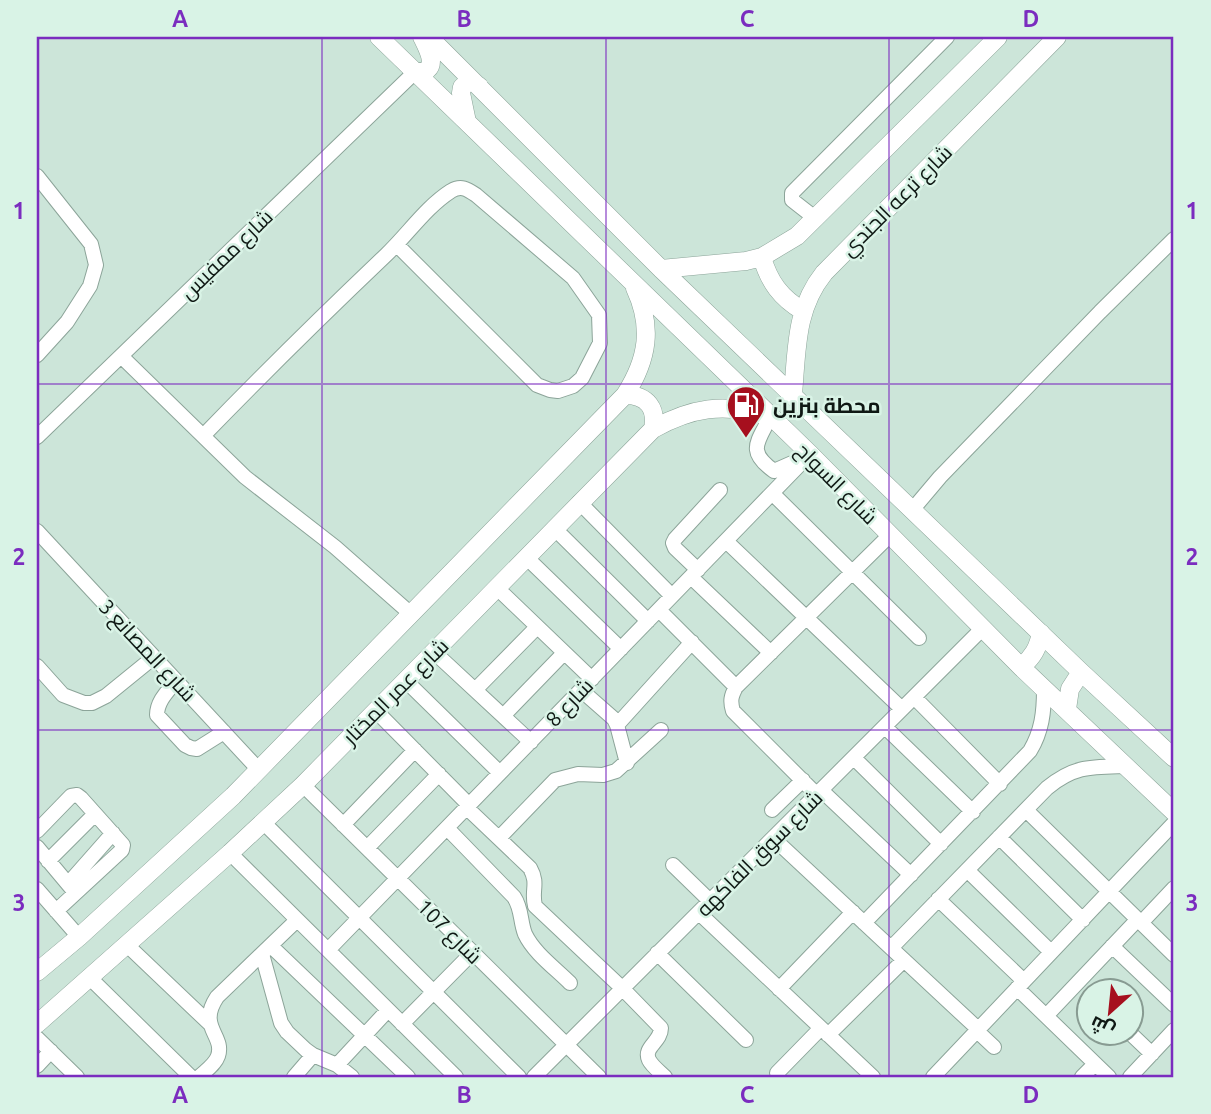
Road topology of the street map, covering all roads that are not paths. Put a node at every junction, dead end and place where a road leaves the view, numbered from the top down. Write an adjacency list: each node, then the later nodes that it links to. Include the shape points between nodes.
1 (379, 37): 7 (main road, شارع السواح)
2 (422, 37): 7 (main road, via 431,62 427,70)
3 (429, 37): 8 (main road, شارع السواح)
4 (947, 37): 11 (street, via 792,193 792,200)
5 (998, 37): 11 (main road, شارع ترعه الجندي)
6 (1057, 37): 17 (main road, شارع ترعه الجندي, via 824,273)
7 (415, 72): 9 (main road, شارع السواح); 19 (street, شارع ممفيس)
8 (479, 86): 9 (main road, via 470,81 462,87); 15 (main road, شارع السواح)
9 (467, 122): 16 (main road, شارع السواح)
10 (37, 176): 18 (street, via 91,244 96,265 90,286 67,323)
11 (815, 218): 14 (main road, شارع ترعه الجندي, via 797,236)
12 (1174, 239): 30 (street)
13 (397, 245): 13 (street, via 537,384 558,391 582,378 600,343 599,315 573,278 476,195 459,187 453,190); 24 (street)
14 (762, 257): 15 (main road, شارع ترعه الجندي); 17 (main road, via 772,283)
15 (662, 269): 20 (main road, شارع السواح)
16 (632, 281): 21 (main road, شارع عمر المختار, via 643,309 646,339 636,378); 22 (main road, شارع السواح)
17 (803, 311): 20 (main road, شارع ترعه الجندي)
18 (37, 355)
19 (121, 356): 24 (street); 25 (street, شارع ممفيس)
20 (793, 394): 30 (main road, شارع السواح)
21 (625, 395): 23 (main road, via 650,405); 41 (main road, شارع عمر المختار)
22 (770, 417): 23 (main road, شارع عمر المختار, via 710,408); 26 (main road, شارع السواح); 26 (street, via 756,450 772,470)
23 (653, 429): 29 (main road, شارع عمر المختار)
24 (203, 436): 41 (street, via 245,477)
25 (37, 437)
26 (810, 454): 28 (street, شارع 8); 33 (main road, شارع السواح)
27 (720, 490): 37 (street, via 673,543)
28 (772, 494): 34 (street, شارع 8); 36 (street)
29 (579, 502): 31 (main road, شارع عمر المختار); 39 (street)
30 (913, 509): 46 (main road, شارع السواح)
31 (555, 529): 35 (main road, شارع عمر المختار); 43 (street)
32 (37, 531): 53 (street, شارع المصانع 3)
33 (890, 535): 36 (street); 45 (main road, شارع السواح)
34 (726, 541): 37 (street, شارع 8); 42 (street)
35 (527, 558): 38 (main road, شارع عمر المختار); 49 (street)
36 (852, 572): 42 (street); 47 (street)
37 (695, 573): 39 (street, شارع 8); 52 (street)
38 (497, 588): 44 (street); 50 (main road, شارع عمر المختار)
39 (672, 596): 40 (street, شارع 8)
40 (659, 610): 43 (street, شارع 8); 48 (street)
41 (411, 614): 78 (main road, شارع عمر المختار)
42 (807, 618): 52 (street); 64 (street)
43 (648, 621): 49 (street, شارع 8)
44 (537, 627): 51 (street); 62 (street)
45 (984, 628): 55 (main road, شارع السواح); 63 (street, شارع سوق الفاكهه)
46 (1041, 633): 55 (main road, via 1035,652); 56 (main road, شارع السواح)
47 (919, 638)
48 (692, 642): 60 (street); 68 (street)
49 (621, 649): 59 (street, شارع 8)
50 (434, 652): 58 (main road, شارع عمر المختار); 62 (street)
51 (564, 653): 59 (street); 67 (street)
52 (771, 653): 60 (street)
53 (154, 657): 54 (street, via 92,703 63,695); 57 (street, شارع المصانع 3)
54 (37, 666)
55 (1021, 667): 61 (main road, شارع السواح)
56 (1081, 672): 65 (main road, via 1070,689); 75 (main road, شارع السواح)
57 (176, 681): 71 (street, شارع المصانع 3); 71 (street, via 157,709 185,745 197,749)
58 (405, 681): 66 (main road, شارع عمر المختار); 79 (street)
59 (587, 684): 68 (street); 72 (street, شارع 8)
60 (736, 687): 81 (street, via 733,711)
61 (1044, 689): 65 (main road, شارع السواح); 82 (street, via 1037,739)
62 (475, 690): 67 (street)
63 (914, 697): 64 (street, شارع سوق الفاكهه); 82 (street)
64 (902, 709): 69 (street, شارع سوق الفاكهه)
65 (1067, 709): 77 (main road, شارع السواح)
66 (376, 711): 73 (street); 83 (main road, شارع عمر المختار)
67 (503, 716): 72 (street)
68 (617, 724): 76 (street)
69 (885, 727): 74 (street, شارع سوق الفاكهه); 88 (street)
70 (662, 730): 76 (street)
71 (224, 732): 78 (street, شارع المصانع 3)
72 (531, 742): 79 (street, شارع 8)
73 (415, 750): 80 (street); 93 (street)
74 (854, 758): 84 (street, شارع سوق الفاكهه); 99 (street)
75 (1174, 758)
76 (627, 763): 97 (street, via 603,775 578,774 555,780)
77 (1127, 766): 87 (street, via 1073,771 1059,778); 89 (main road, شارع السواح)
78 (259, 770): 122 (main road, شارع عمر المختار)
79 (500, 773): 85 (street, شارع 8)
80 (439, 774): 85 (street); 101 (street)
81 (803, 780): 84 (street); 86 (street)
82 (1000, 784): 88 (street)
83 (303, 785): 91 (main road, شارع عمر المختار); 93 (street, شارع 107)
84 (819, 792): 98 (street, شارع سوق الفاكهه); 106 (street)
85 (468, 806): 94 (street, شارع 8); 97 (street)
86 (772, 810)
87 (1026, 810): 96 (street); 111 (street)
88 (973, 812): 99 (street)
89 (1174, 812)
90 (95, 814): 95 (street, via 74,795); 103 (street); 108 (street, via 123,845 122,850)
91 (263, 822): 102 (main road, شارع عمر المختار); 117 (street)
92 (1174, 823): 111 (street)
93 (343, 825): 101 (street, شارع 107)
94 (447, 828): 107 (street, شارع 8); 136 (street, via 514,897 527,938)
95 (37, 831)
96 (999, 837): 105 (street); 119 (street)
97 (499, 838): 138 (street, via 535,877 535,906)
98 (773, 838): 113 (street, شارع سوق الفاكهه); 116 (street)
99 (941, 844): 106 (street)
100 (37, 847): 103 (street)
101 (367, 848): 107 (street, شارع 107)
102 (230, 853): 118 (street); 123 (main road, شارع عمر المختار)
103 (48, 861): 108 (street)
104 (673, 865): 113 (street)
105 (967, 870): 112 (street); 128 (street)
106 (911, 875): 121 (street)
107 (398, 879): 117 (street, شارع 8); 129 (street, شارع 107)
108 (72, 888): 114 (street)
109 (37, 889): 114 (street)
110 (1173, 891): 120 (street)
111 (1110, 892): 119 (street); 120 (street)
112 (938, 899): 125 (street); 137 (street)
113 (710, 901): 115 (street, شارع سوق الفاكهه)
114 (56, 911): 122 (street)
115 (699, 912): 130 (street, شارع سوق الفاكهه); 139 (street)
116 (853, 912): 121 (street); 139 (street)
117 (359, 918): 127 (street, شارع 8); 140 (street)
118 (297, 920): 126 (street); 127 (street)
119 (1083, 920): 128 (street)
120 (1140, 921): 124 (street); 131 (street)
121 (864, 923): 125 (street)
122 (79, 937): 133 (main road, شارع عمر المختار)
123 (127, 945): 134 (main road, شارع عمر المختار); 146 (street)
124 (1112, 946): 135 (street); 142 (street)
125 (891, 947): 132 (street)
126 (266, 950): 146 (street, via 217,997 209,1012); 150 (street); 159 (street, via 281,1023)
127 (328, 950): 143 (street)
128 (1051, 952): 137 (street)
129 (472, 953): 140 (street); 154 (street, شارع 107)
130 (657, 953): 138 (street, شارع سوق الفاكهه); 153 (street)
131 (1174, 955)
132 (904, 960): 148 (street); 149 (street)
133 (37, 971)
134 (90, 978): 145 (main road, شارع عمر المختار); 166 (street)
135 (1090, 978)
136 (570, 983)
137 (1020, 984): 144 (street); 148 (street)
138 (622, 988): 154 (street, شارع سوق الفاكهه); 175 (street, via 660,1028 648,1057)
139 (779, 989): 149 (street)
140 (433, 992): 147 (street); 172 (street)
141 (1074, 995): 144 (street)
142 (1174, 1005)
143 (388, 1010): 147 (street); 150 (street)
144 (1046, 1016): 160 (street)
145 (37, 1024)
146 (210, 1024): 167 (street, via 218,1058)
147 (402, 1024): 171 (street)
148 (978, 1030): 155 (street); 177 (street)
149 (825, 1031): 163 (street); 176 (street)
150 (364, 1035): 161 (street); 170 (street)
151 (1172, 1036): 158 (street)
152 (37, 1038): 157 (street)
153 (746, 1040)
154 (566, 1046): 173 (street, شارع سوق الفاكهه); 174 (street, شارع 107)
155 (994, 1047)
156 (1144, 1047): 158 (street)
157 (51, 1051): 162 (street); 165 (street)
158 (1152, 1054): 164 (street)
159 (313, 1055): 161 (street); 168 (street)
160 (1095, 1064): 178 (street); 179 (street)
161 (337, 1065): 169 (street)
162 (37, 1066)
163 (777, 1073)
164 (1138, 1074)
165 (77, 1077)
166 (191, 1077)
167 (199, 1077)
168 (294, 1077)
169 (352, 1077)
170 (408, 1077)
171 (456, 1077)
172 (519, 1077)
173 (534, 1077)
174 (599, 1077)
175 (665, 1077)
176 (873, 1077)
177 (933, 1077)
178 (1082, 1077)
179 (1109, 1077)

